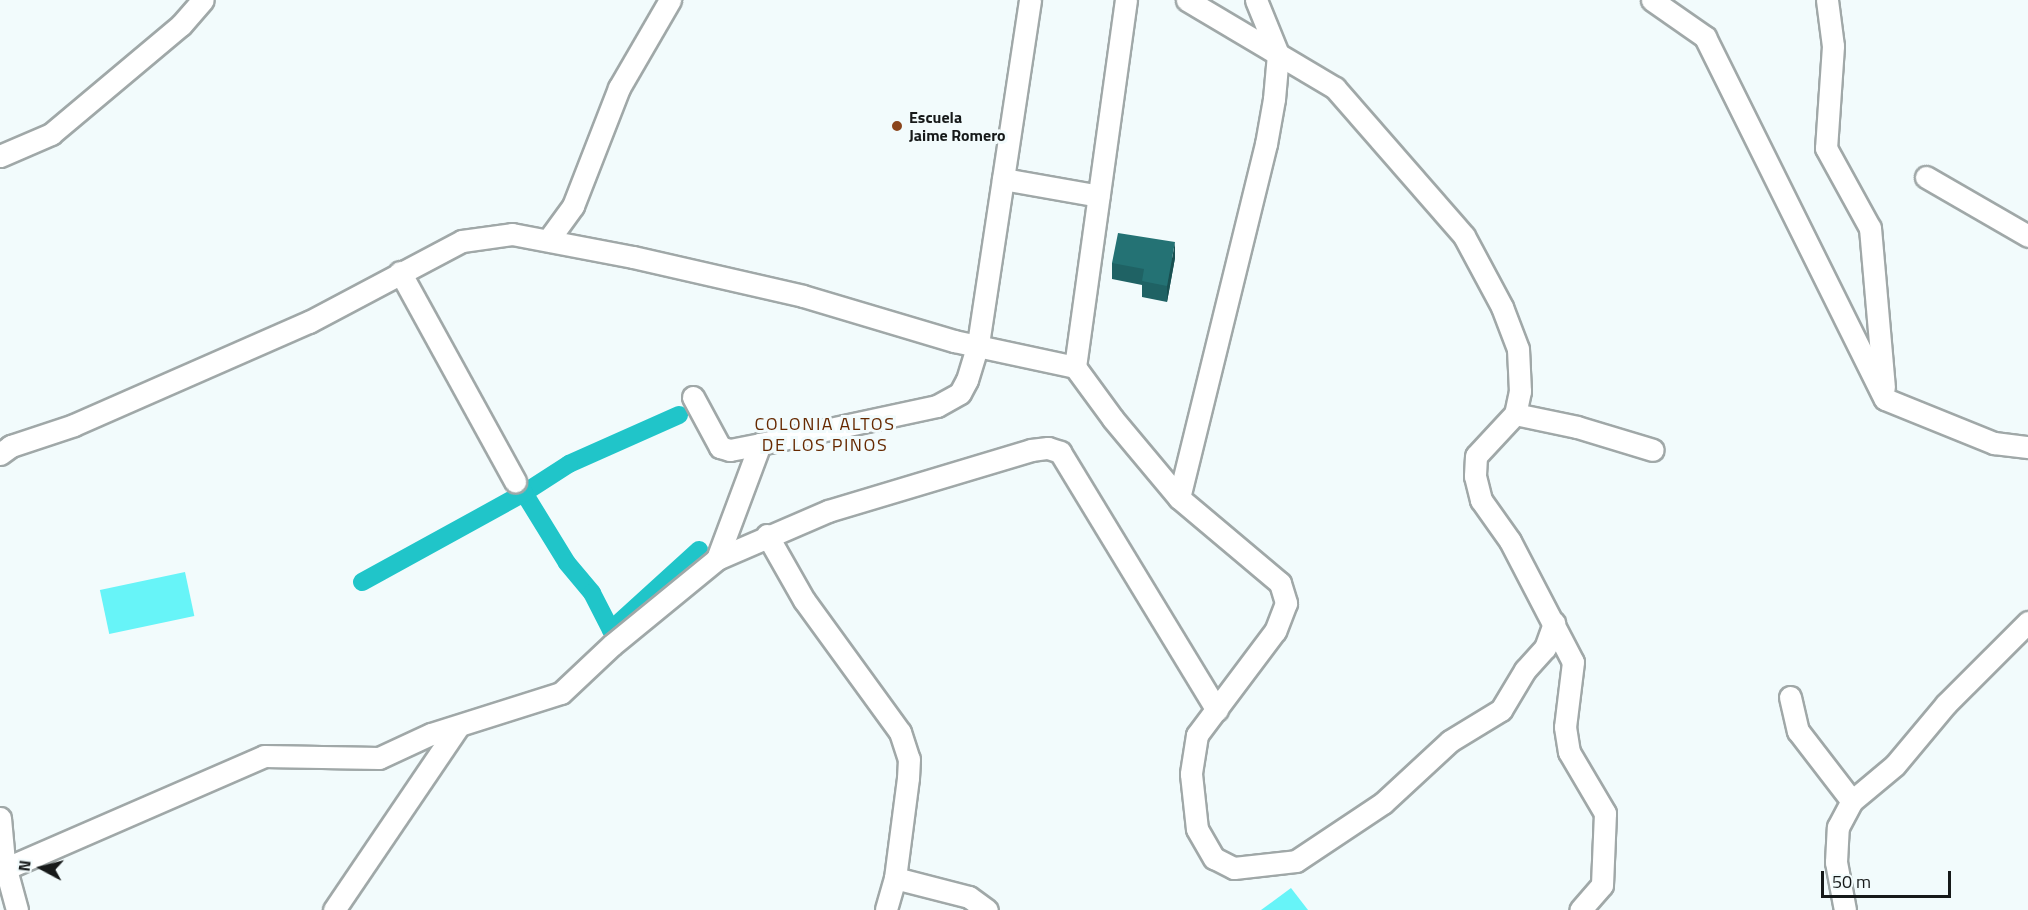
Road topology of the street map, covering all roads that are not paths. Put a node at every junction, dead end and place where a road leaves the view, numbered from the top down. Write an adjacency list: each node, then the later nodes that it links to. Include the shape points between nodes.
1 (203, 0): 10 (street, via 181,25 51,134)
2 (670, 0): 15 (street, via 619,88 573,206)
3 (1030, 0): 12 (street)
4 (1126, 0): 13 (street)
5 (1186, 0): 9 (street)
6 (1256, 0): 9 (street)
7 (1652, 0): 20 (street, via 1705,37)
8 (1827, 0): 20 (street, via 1833,46 1826,148 1870,228)
9 (1278, 54): 21 (street, via 1335,88 1464,236 1502,307 1518,349 1520,391); 27 (street, via 1266,144)
10 (0, 156)
11 (1926, 177): 14 (street)
12 (1003, 179): 13 (street); 17 (street)
13 (1099, 196): 18 (street)
14 (2028, 236)
15 (549, 239): 16 (street, via 512,234 462,241); 17 (street, via 803,296 954,342)
16 (400, 272): 25 (street, via 309,322 74,425 11,446); 26 (street)
17 (978, 344): 18 (street); 22 (street, via 967,380 960,393 948,401)
18 (1075, 367): 27 (street)
19 (693, 397): 22 (street, via 720,447 730,450)
20 (1885, 399): 23 (street, via 1994,443)
21 (1515, 414): 24 (street); 31 (street, via 1476,456 1475,476 1481,500 1510,541)
22 (760, 444): 29 (street)
23 (2028, 447)
24 (1653, 450)
25 (0, 454)
26 (515, 481)
27 (1179, 498): 33 (street, via 1280,584 1286,603 1275,631)
28 (767, 535): 29 (street); 33 (street, via 828,511 1031,450 1048,448 1060,452); 38 (street, via 804,600 900,732 909,759)
29 (717, 560): 34 (street, via 612,645 561,693)
30 (2028, 622): 35 (street, via 1953,697 1895,765)
31 (1554, 623): 33 (street, via 1545,648 1525,670 1501,710 1450,741 1383,803 1296,861 1234,868 1215,858 1197,829 1191,774 1197,735); 43 (street, via 1573,662 1565,727 1569,752 1605,813 1602,885)
32 (1790, 697): 35 (street, via 1798,731)
33 (1217, 710)
34 (458, 727): 37 (street, via 378,758 264,756); 40 (street)
35 (1852, 801): 44 (street, via 1838,827 1836,862)
36 (0, 818): 37 (street)
37 (3, 871): 39 (street)
38 (895, 878): 41 (street); 42 (street, via 969,897)
39 (17, 910)
40 (334, 910)
41 (886, 910)
42 (987, 910)
43 (1580, 910)
44 (1845, 910)

